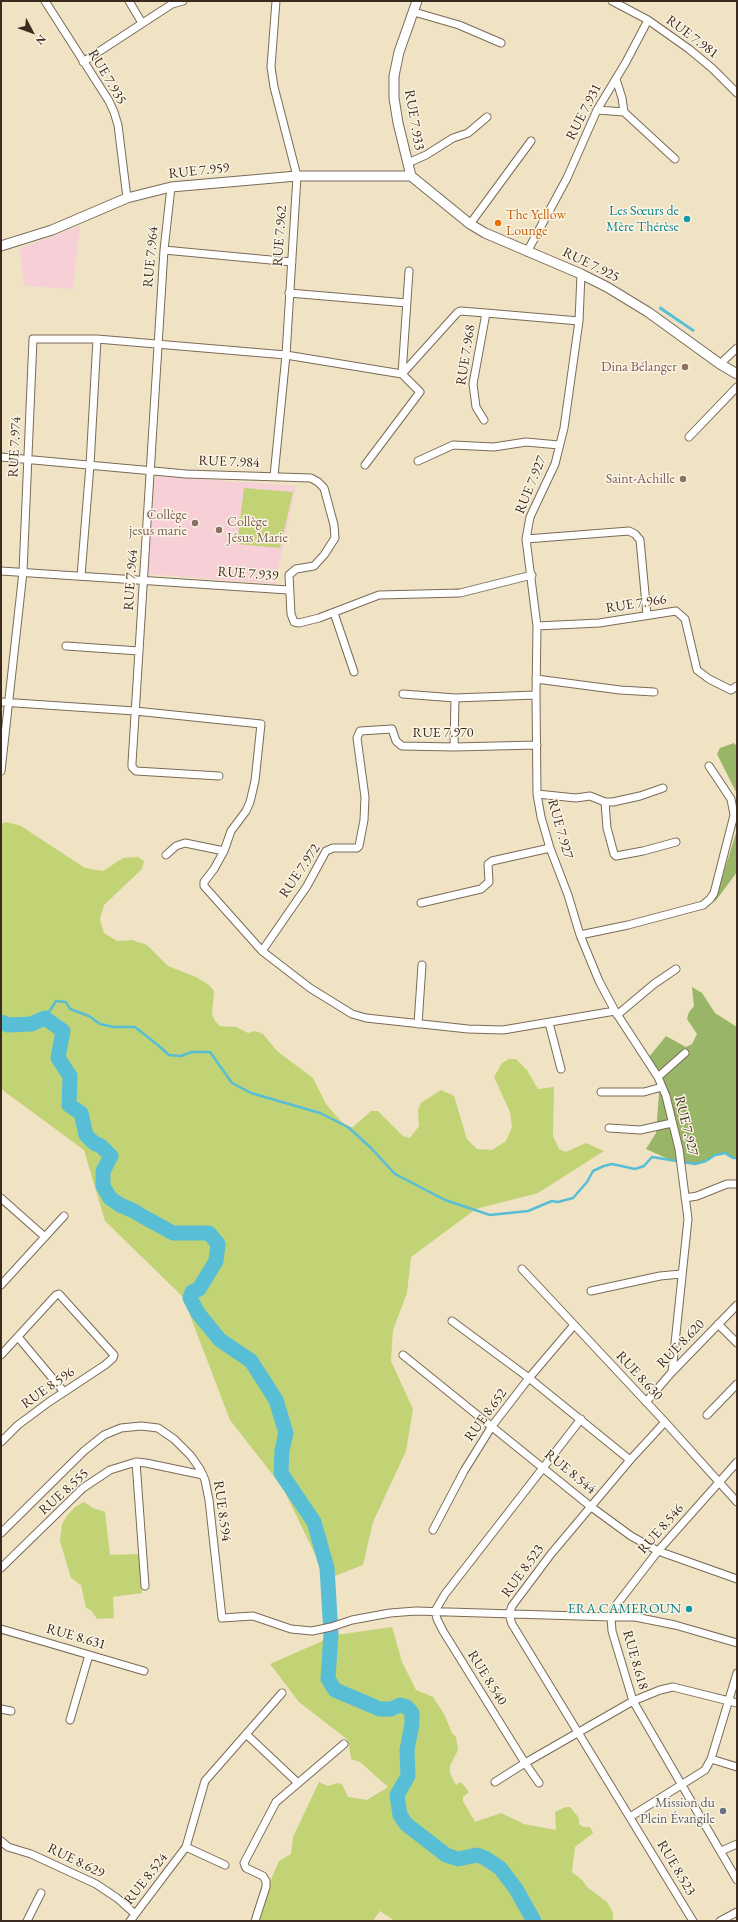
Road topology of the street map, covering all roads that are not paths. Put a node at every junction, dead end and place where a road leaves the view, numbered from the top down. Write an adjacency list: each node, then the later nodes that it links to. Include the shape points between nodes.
1 (45, 1): 11 (street, RUE 7.935)
2 (129, 1): 9 (street)
3 (183, 1): 9 (street, via 172,4)
4 (276, 1): 20 (street, RUE 7.962, via 272,74)
5 (417, 1): 7 (street, RUE 7.933)
6 (612, 1): 8 (street)
7 (414, 12): 10 (street, via 459,25); 19 (street, RUE 7.933, via 399,52 394,76 397,117)
8 (648, 20): 12 (street, RUE 7.931); 13 (street, RUE 7.981, via 689,49)
9 (142, 23): 11 (street)
10 (501, 43)
11 (83, 62): 23 (street, RUE 7.935, via 109,101 118,124)
12 (616, 79): 14 (street, RUE 7.931); 15 (street)
13 (737, 93)
14 (597, 110): 15 (street); 27 (street, RUE 7.931, via 567,178)
15 (624, 112): 18 (street)
16 (486, 117): 19 (street, via 468,133 453,138)
17 (531, 141): 24 (street)
18 (675, 159)
19 (408, 163): 21 (street, RUE 7.933)
20 (297, 176): 21 (street, RUE 7.959); 22 (street, RUE 7.959); 28 (street, RUE 7.962)
21 (411, 176): 24 (street, RUE 7.925)
22 (171, 187): 23 (street, RUE 7.959); 26 (street, RUE 7.964)
23 (127, 198): 25 (street, RUE 7.959, via 52,230)
24 (470, 224): 27 (street, RUE 7.925)
25 (1, 246)
26 (164, 250): 28 (street); 36 (street, RUE 7.964)
27 (527, 252): 30 (street, RUE 7.925)
28 (292, 262): 31 (street, RUE 7.962)
29 (409, 271): 32 (street)
30 (582, 274): 34 (street, RUE 7.927); 39 (street, RUE 7.925, via 648,312)
31 (289, 293): 32 (street); 38 (street, RUE 7.962)
32 (407, 303): 40 (street)
33 (486, 313): 34 (street, RUE 7.968); 40 (street, via 457,313); 43 (street, RUE 7.968, via 473,384 476,407)
34 (579, 321): 45 (street, RUE 7.927)
35 (97, 339): 36 (street); 47 (street, RUE 7.974, via 33,339); 49 (street)
36 (158, 344): 38 (street); 51 (street, RUE 7.964)
37 (737, 348): 39 (street)
38 (286, 355): 40 (street); 52 (street, RUE 7.962)
39 (720, 364): 41 (street, RUE 7.925)
40 (402, 374): 50 (street, via 420,392)
41 (737, 374)
42 (737, 386): 44 (street)
43 (484, 420)
44 (689, 437)
45 (559, 445): 48 (street, via 526,442 494,447 453,445); 53 (street, RUE 7.927, via 555,464 530,517)
46 (1, 457): 47 (street, RUE 7.984)
47 (27, 459): 49 (street, RUE 7.984); 55 (street, RUE 7.974)
48 (418, 461)
49 (90, 465): 51 (street, RUE 7.984); 57 (street)
50 (365, 465)
51 (151, 470): 52 (street, RUE 7.984, via 228,476); 58 (street, RUE 7.964)
52 (274, 476): 59 (street, RUE 7.984, via 311,478 318,482 324,488 335,532 330,547 319,562 314,566 296,569 289,575)
53 (526, 539): 56 (street, RUE 7.927); 61 (street, via 629,531 635,534 640,540)
54 (1, 571): 55 (street, RUE 7.939)
55 (22, 572): 57 (street, RUE 7.939); 72 (street, RUE 7.974)
56 (532, 575): 60 (street, RUE 7.939, via 460,593 379,595); 62 (street, RUE 7.927)
57 (81, 576): 58 (street, RUE 7.939)
58 (144, 580): 59 (street, RUE 7.939); 64 (street, RUE 7.964)
59 (288, 590): 60 (street, RUE 7.939, via 290,614 294,622 299,623)
60 (334, 613): 65 (street)
61 (647, 615): 62 (street, RUE 7.966, via 599,623); 67 (street, RUE 7.966, via 676,612 681,614 685,619 697,670 731,690)
62 (537, 626): 66 (street, RUE 7.927)
63 (66, 646): 64 (street)
64 (139, 651): 73 (street, RUE 7.964)
65 (354, 672)
66 (536, 679): 68 (street); 70 (street, RUE 7.927)
67 (737, 686)
68 (654, 692)
69 (403, 694): 71 (street)
70 (536, 694): 71 (street); 75 (street, RUE 7.927)
71 (455, 698): 76 (street)
72 (5, 703): 73 (street); 78 (street, RUE 7.974)
73 (135, 711): 79 (street, RUE 7.964, via 132,767 136,771); 85 (street, via 262,724 250,802 231,831)
74 (360, 730): 76 (street, RUE 7.970, via 392,729 396,741 402,746); 89 (street, RUE 7.972, via 357,738 365,797 359,846 326,851 306,886)
75 (537, 745): 76 (street, RUE 7.970); 81 (street, RUE 7.927)
76 (454, 747)
77 (709, 766): 88 (street, via 731,798 734,814 714,893 710,899 703,905)
78 (1, 771)
79 (220, 776)
80 (663, 788): 82 (street, via 620,801)
81 (538, 794): 82 (street, via 576,798 590,796); 84 (street, RUE 7.927, via 541,817)
82 (605, 802): 83 (street, via 607,828 616,856)
83 (676, 842)
84 (550, 848): 87 (street, via 492,861 488,864 489,882 481,889); 88 (street, RUE 7.927)
85 (224, 850): 86 (street, via 184,843); 89 (street, via 204,886)
86 (166, 855)
87 (421, 903)
88 (580, 935): 92 (street, RUE 7.927, via 599,981)
89 (262, 951): 94 (street, via 310,988 352,1014)
90 (422, 966): 94 (street)
91 (676, 969): 92 (street)
92 (616, 1013): 93 (street); 97 (street, RUE 7.927)
93 (549, 1023): 94 (street, via 504,1030); 96 (street)
94 (418, 1024)
95 (685, 1053): 97 (street)
96 (561, 1069)
97 (658, 1077): 98 (street, RUE 7.927)
98 (662, 1087): 99 (street, via 644,1092); 100 (street, RUE 7.927)
99 (601, 1092)
100 (672, 1123): 101 (street, via 640,1130); 104 (street, RUE 7.927, via 683,1170)
101 (609, 1128)
102 (737, 1184): 104 (street, via 727,1184)
103 (1, 1198): 106 (street)
104 (685, 1198): 108 (street, RUE 7.927, via 688,1219)
105 (64, 1216): 106 (street)
106 (45, 1237): 109 (street)
107 (522, 1269): 114 (street, RUE 8.630)
108 (681, 1274): 110 (street); 119 (street, RUE 7.927)
109 (2, 1283)
110 (591, 1291)
111 (737, 1305): 113 (street, RUE 8.620)
112 (452, 1321): 120 (street)
113 (718, 1324): 116 (street); 119 (street, RUE 8.620)
114 (574, 1325): 120 (street, RUE 8.652); 123 (street, RUE 8.630)
115 (18, 1337): 117 (street); 122 (street); 122 (street, RUE 8.596, via 59,1294 111,1350 113,1358)
116 (737, 1343)
117 (1, 1355)
118 (403, 1355): 127 (street, RUE 8.544)
119 (672, 1372): 123 (street, RUE 8.620)
120 (529, 1378): 125 (street); 127 (street, RUE 8.652)
121 (737, 1384): 124 (street)
122 (64, 1392): 128 (street, RUE 8.596, via 18,1425)
123 (646, 1402): 126 (street, RUE 8.630)
124 (707, 1416)
125 (581, 1420): 129 (street); 132 (street)
126 (665, 1422): 129 (street, RUE 8.523); 134 (street, RUE 8.630)
127 (492, 1426): 132 (street, RUE 8.544); 137 (street, RUE 8.652, via 460,1476)
128 (1, 1442)
129 (630, 1460): 136 (street, RUE 8.523)
130 (136, 1462): 133 (street, RUE 8.555); 140 (street, RUE 8.555, via 110,1470 83,1488); 142 (street)
131 (737, 1462): 134 (street, RUE 8.546)
132 (543, 1467): 136 (street, RUE 8.544); 143 (street, via 459,1574)
133 (203, 1475): 138 (street, RUE 8.594, via 191,1456 158,1428 141,1426 115,1430 104,1435 84,1451); 144 (street, RUE 8.594, via 209,1500 222,1618 253,1616 291,1629 312,1631)
134 (720, 1482): 135 (street, RUE 8.630); 139 (street, RUE 8.546)
135 (737, 1502)
136 (590, 1506): 139 (street, RUE 8.544, via 631,1536); 145 (street, RUE 8.523, via 512,1606)
137 (433, 1530)
138 (1, 1533)
139 (658, 1551): 141 (street, RUE 8.544); 146 (street, RUE 8.546, via 617,1604)
140 (1, 1568)
141 (737, 1579)
142 (145, 1586)
143 (435, 1611): 144 (street, RUE 8.618); 145 (street, RUE 8.618); 163 (street, RUE 8.540, via 443,1631)
144 (390, 1613)
145 (509, 1614): 146 (street, RUE 8.618); 159 (street, RUE 8.523, via 512,1624)
146 (611, 1616): 148 (street, via 635,1617 675,1625); 154 (street, RUE 8.618, via 612,1631)
147 (1, 1629): 149 (street, RUE 8.631)
148 (737, 1643)
149 (89, 1655): 150 (street, RUE 8.631); 158 (street)
150 (144, 1671)
151 (737, 1673): 153 (street)
152 (282, 1692): 160 (street)
153 (729, 1700): 154 (street, via 673,1687); 155 (street); 162 (street)
154 (633, 1701): 159 (street); 168 (street, RUE 8.618)
155 (737, 1703)
156 (1, 1709): 157 (street)
157 (11, 1711)
158 (70, 1720)
159 (577, 1732): 163 (street); 169 (street, RUE 8.523)
160 (246, 1734): 166 (street); 172 (street, via 205,1781)
161 (344, 1744): 166 (street)
162 (711, 1759): 164 (street); 168 (street, via 705,1770)
163 (525, 1762): 165 (street); 167 (street, RUE 8.540)
164 (737, 1767)
165 (495, 1782)
166 (298, 1783): 181 (street, via 276,1802 244,1863 246,1868 263,1876 266,1881)
167 (539, 1783)
168 (681, 1786): 169 (street); 173 (street, RUE 8.618)
169 (630, 1817): 182 (street, RUE 8.523)
170 (1, 1841): 178 (street, RUE 8.629, via 8,1848 31,1854 96,1884)
171 (737, 1844): 173 (street)
172 (184, 1850): 174 (street); 178 (street, RUE 8.524)
173 (721, 1851): 175 (street, RUE 8.618)
174 (225, 1865)
175 (737, 1880)
176 (42, 1893): 179 (street)
177 (737, 1912): 183 (street)
178 (135, 1914): 180 (street, RUE 8.524)
179 (27, 1921)
180 (130, 1921)
181 (255, 1921)
182 (693, 1921)
183 (720, 1921)

